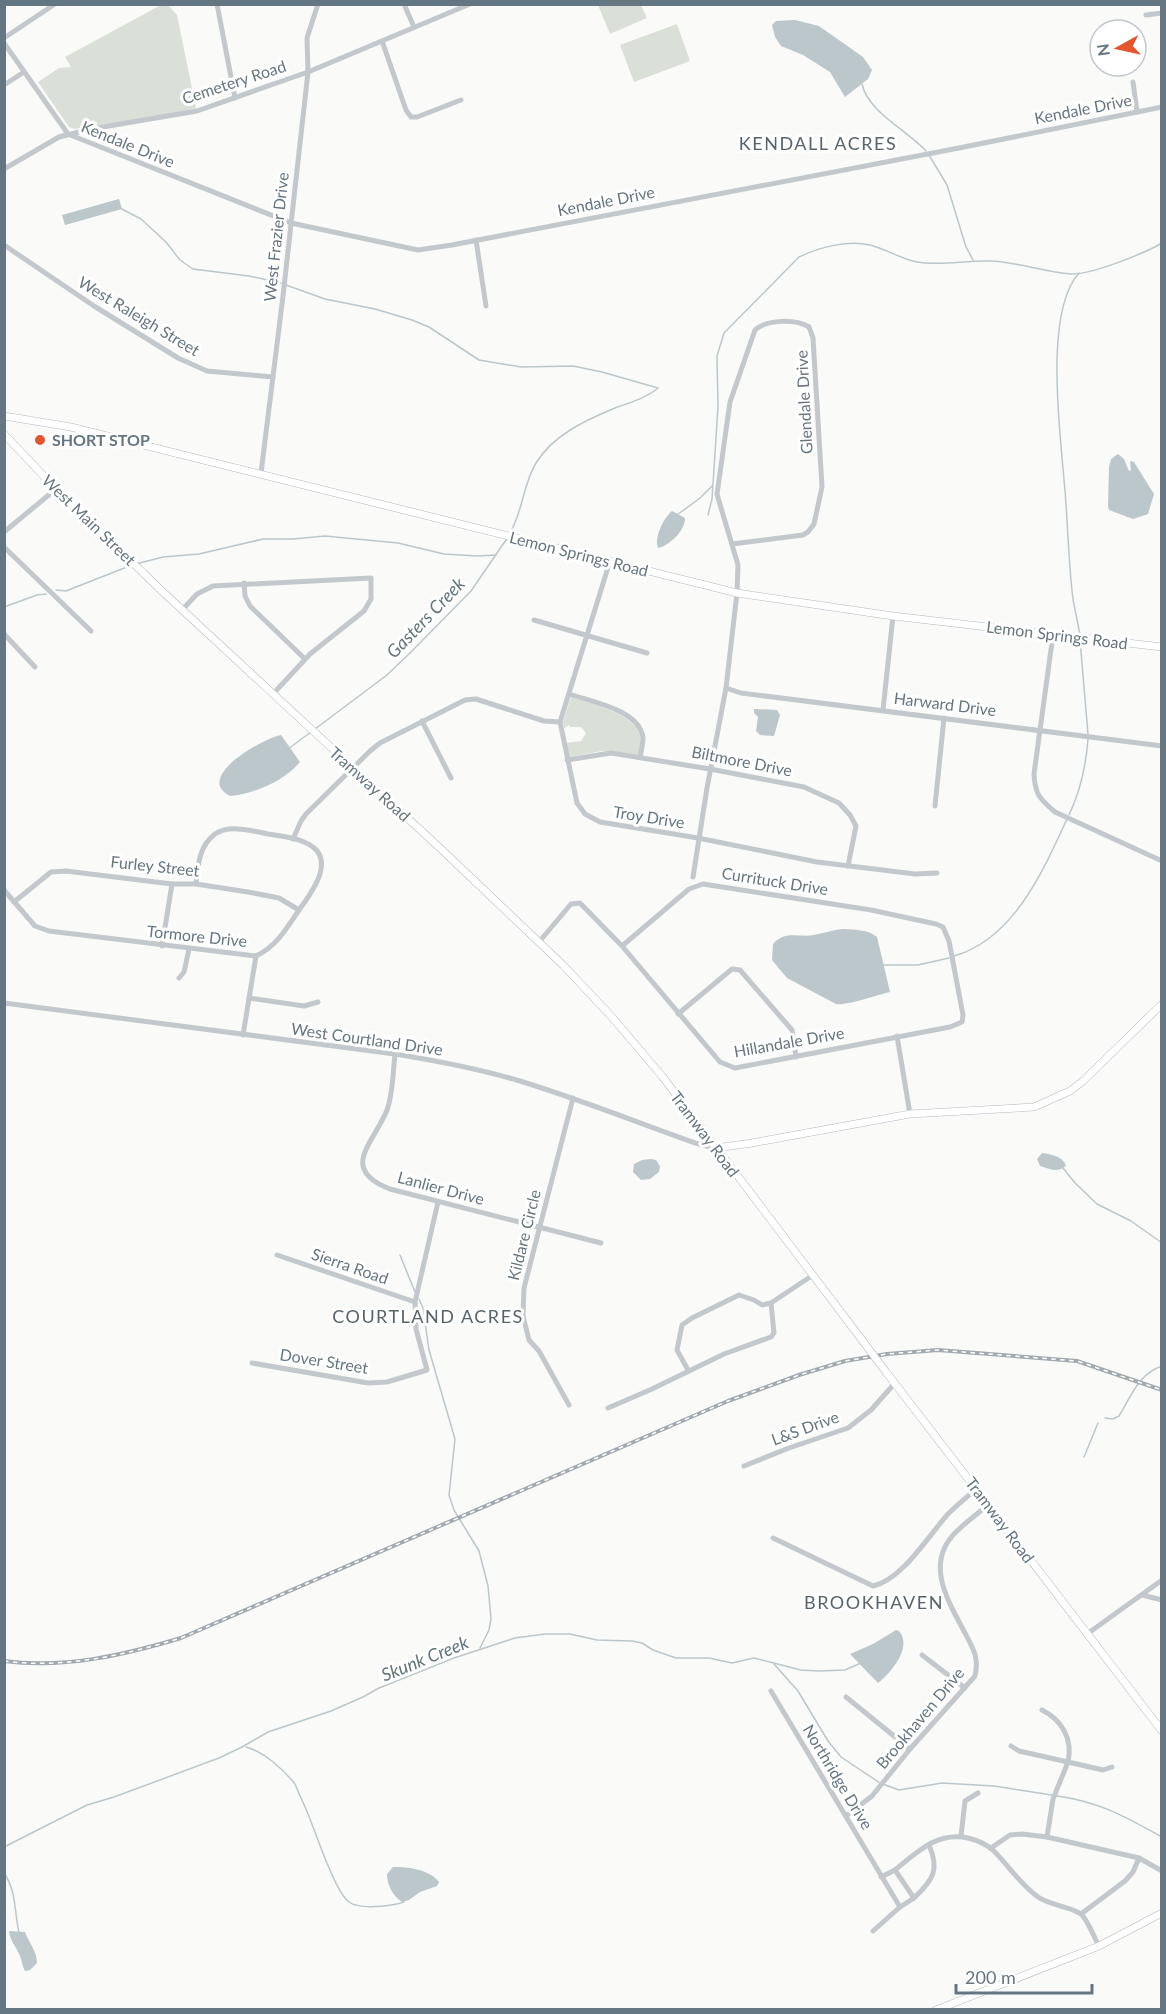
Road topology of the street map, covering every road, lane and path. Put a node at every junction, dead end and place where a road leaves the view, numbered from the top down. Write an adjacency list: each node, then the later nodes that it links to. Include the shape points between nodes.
1 (55, 4): 9 (street)
2 (218, 4): 16 (street)
3 (318, 4): 13 (street, West Frazier Drive, via 307,38)
4 (404, 4): 8 (street)
5 (470, 4): 8 (street, Cemetery Road)
6 (1161, 13): 7 (street)
7 (1146, 15)
8 (414, 27): 10 (street, Cemetery Road)
9 (4, 38)
10 (382, 41): 13 (street, Cemetery Road); 17 (street, via 411,117)
11 (4, 43): 12 (street)
12 (24, 72): 15 (street); 20 (street)
13 (308, 72): 16 (street, Cemetery Road); 22 (street, West Frazier Drive)
14 (1133, 82): 19 (street)
15 (4, 85)
16 (235, 98): 20 (street, Cemetery Road, via 180,114)
17 (461, 100)
18 (1161, 107): 19 (street, Kendale Drive)
19 (1137, 112): 23 (street, Kendale Drive)
20 (68, 134): 21 (street, Cemetery Road); 22 (street, Kendale Drive)
21 (4, 169)
22 (291, 223): 23 (street, Kendale Drive, via 418,250); 26 (street, West Frazier Drive)
23 (476, 240): 25 (street)
24 (4, 245): 26 (street, West Raleigh Street, via 178,358 207,371)
25 (486, 306)
26 (273, 377): 29 (street, West Frazier Drive)
27 (4, 416): 29 (street, Lemon Springs Road, via 71,427)
28 (4, 434): 30 (street, West Main Street)
29 (261, 473): 34 (street, Lemon Springs Road)
30 (56, 489): 31 (street); 37 (street, West Main Street)
31 (4, 532)
32 (732, 544): 32 (street, Glendale Drive, via 803,535 816,518 822,486 813,338 809,327 800,322 765,324 755,330 730,402 717,494); 36 (street, Glendale Drive, via 738,565)
33 (4, 547): 41 (street)
34 (610, 561): 36 (street, Lemon Springs Road); 43 (street, Troy Drive)
35 (244, 583): 38 (street, via 207,587); 47 (street, via 250,606); 47 (street, via 370,578 371,599 364,611)
36 (737, 593): 39 (street, Lemon Springs Road); 49 (street, Glendale Drive)
37 (175, 603): 38 (street, Tramway Road)
38 (182, 610): 50 (street, Tramway Road)
39 (893, 616): 44 (street, Lemon Springs Road); 52 (street)
40 (534, 620): 43 (street)
41 (91, 631)
42 (4, 634): 48 (street)
43 (588, 635): 46 (street); 51 (street, Troy Drive)
44 (1053, 635): 45 (street, Lemon Springs Road); 56 (street)
45 (1161, 647)
46 (647, 653)
47 (306, 659): 50 (street)
48 (35, 667)
49 (726, 688): 52 (street, Harward Drive); 61 (street, Glendale Drive)
50 (273, 694): 60 (street, Tramway Road)
51 (569, 694): 55 (street, Troy Drive); 58 (street, via 632,718 643,739)
52 (884, 710): 53 (street, Harward Drive)
53 (944, 718): 56 (street, Harward Drive); 63 (street)
54 (422, 722): 55 (street, via 465,700 476,699 544,721); 60 (street, via 380,743); 62 (street)
55 (560, 722): 59 (street, Troy Drive)
56 (1041, 730): 57 (street, Harward Drive); 66 (street, via 1034,774 1040,800 1055,812)
57 (1161, 746)
58 (640, 757): 59 (street, Biltmore Drive, via 602,753); 61 (street, Biltmore Drive)
59 (567, 760): 64 (street, Troy Drive, via 577,803 591,819)
60 (353, 769): 65 (street, via 306,814); 76 (street, Tramway Road)
61 (710, 769): 64 (street, Glendale Drive); 67 (street, Biltmore Drive, via 804,787 839,803 855,826)
62 (451, 778)
63 (935, 806)
64 (698, 838): 67 (street, Troy Drive); 69 (street, Glendale Drive)
65 (293, 839): 71 (street, Tormore Drive, via 234,829 217,832 204,844); 74 (street, Tormore Drive, via 317,851 322,865 314,890)
66 (1161, 861)
67 (848, 866): 68 (street, Troy Drive)
68 (937, 873)
69 (693, 877)
70 (172, 884): 71 (street, Furley Street); 73 (street, Furley Street, via 51,872); 77 (street)
71 (196, 884): 74 (street, Furley Street, via 279,898)
72 (4, 890): 73 (street, Tormore Drive)
73 (14, 902): 77 (street, Tormore Drive, via 35,926 49,931)
74 (299, 910): 80 (street, Tormore Drive, via 267,951)
75 (943, 927): 78 (street, Currituck Drive, via 871,910 703,884 689,889); 88 (street, Hillandale Drive, via 962,1022)
76 (539, 942): 78 (street, Hillandale Drive, via 571,904 580,903); 93 (street, Tramway Road, via 617,1023)
77 (162, 946): 79 (street, Tormore Drive)
78 (622, 946): 86 (street, Hillandale Drive)
79 (189, 949): 80 (street, Tormore Drive); 81 (street)
80 (256, 956): 82 (street)
81 (179, 978)
82 (249, 998): 83 (street, via 304,1006); 87 (street)
83 (318, 1002)
84 (4, 1003): 87 (street, West Courtland Drive)
85 (1161, 1004): 92 (street, via 1083,1081 1052,1101 1007,1110)
86 (678, 1014): 90 (street, Hillandale Drive, via 726,1066 735,1068); 90 (street, via 732,969 740,970 792,1030)
87 (243, 1035): 89 (street, West Courtland Drive)
88 (897, 1036): 90 (street, Hillandale Drive); 92 (street)
89 (396, 1054): 91 (street, West Courtland Drive, via 468,1068); 94 (street, Lanlier Drive, via 388,1107 363,1152 362,1164 368,1177 378,1184)
90 (796, 1057)
91 (573, 1098): 93 (street, West Courtland Drive); 95 (street, Kildare Circle)
92 (910, 1114): 93 (street)
93 (716, 1148): 98 (street, Tramway Road)
94 (438, 1202): 95 (street, Lanlier Drive); 99 (street)
95 (541, 1227): 96 (street, Lanlier Drive); 104 (street, Kildare Circle, via 524,1288 525,1328)
96 (601, 1243)
97 (277, 1255): 99 (street, Sierra Road)
98 (813, 1275): 100 (street); 103 (street, Tramway Road, bridge)
99 (415, 1302): 101 (street, Dover Street, via 416,1329 427,1370 387,1382 368,1383)
100 (771, 1303): 102 (street, via 771,1337); 102 (street, via 762,1305 739,1296 682,1325 677,1350)
101 (252, 1363)
102 (688, 1370): 105 (street)
103 (895, 1383): 106 (street, L&S Drive, via 848,1428); 107 (street, Tramway Road)
104 (569, 1405)
105 (608, 1408)
106 (744, 1466)
107 (976, 1489): 108 (street, Tramway Road); 109 (street, via 884,1584 873,1586)
108 (988, 1505): 113 (street, Tramway Road); 115 (street, Brookhaven Drive, via 955,1533 943,1549 939,1567 945,1592 978,1662 975,1676)
109 (773, 1538)
110 (1161, 1580): 111 (street)
111 (1142, 1595): 112 (street); 113 (street)
112 (1161, 1600)
113 (1087, 1634): 119 (street, Tramway Road)
114 (922, 1655): 115 (street)
115 (965, 1688): 121 (street, Brookhaven Drive)
116 (771, 1691): 125 (street, Northridge Drive)
117 (846, 1697): 121 (street)
118 (1042, 1710): 122 (street, via 1062,1726 1069,1740)
119 (1161, 1731)
120 (1011, 1746): 122 (street)
121 (910, 1749): 125 (street, Brookhaven Drive, via 872,1797)
122 (1068, 1762): 123 (street, via 1102,1770); 127 (street, via 1053,1800)
123 (1112, 1767)
124 (978, 1793): 126 (street, via 965,1801)
125 (846, 1816): 133 (street, Northridge Drive)
126 (961, 1836): 128 (street, via 947,1836); 129 (street)
127 (1047, 1837): 129 (street, via 1010,1835); 130 (street)
128 (929, 1845): 131 (street); 134 (street, via 934,1871)
129 (991, 1848): 137 (street, via 1040,1899)
130 (1139, 1857): 132 (street); 137 (street, via 1125,1881)
131 (895, 1870): 133 (street); 134 (street)
132 (1161, 1871)
133 (881, 1877): 135 (street, Northridge Drive)
134 (914, 1898): 135 (street)
135 (900, 1907): 138 (street)
136 (1161, 1913): 139 (street)
137 (1081, 1914): 139 (street)
138 (873, 1931)
139 (1099, 1946): 140 (street)
140 (936, 2010)

